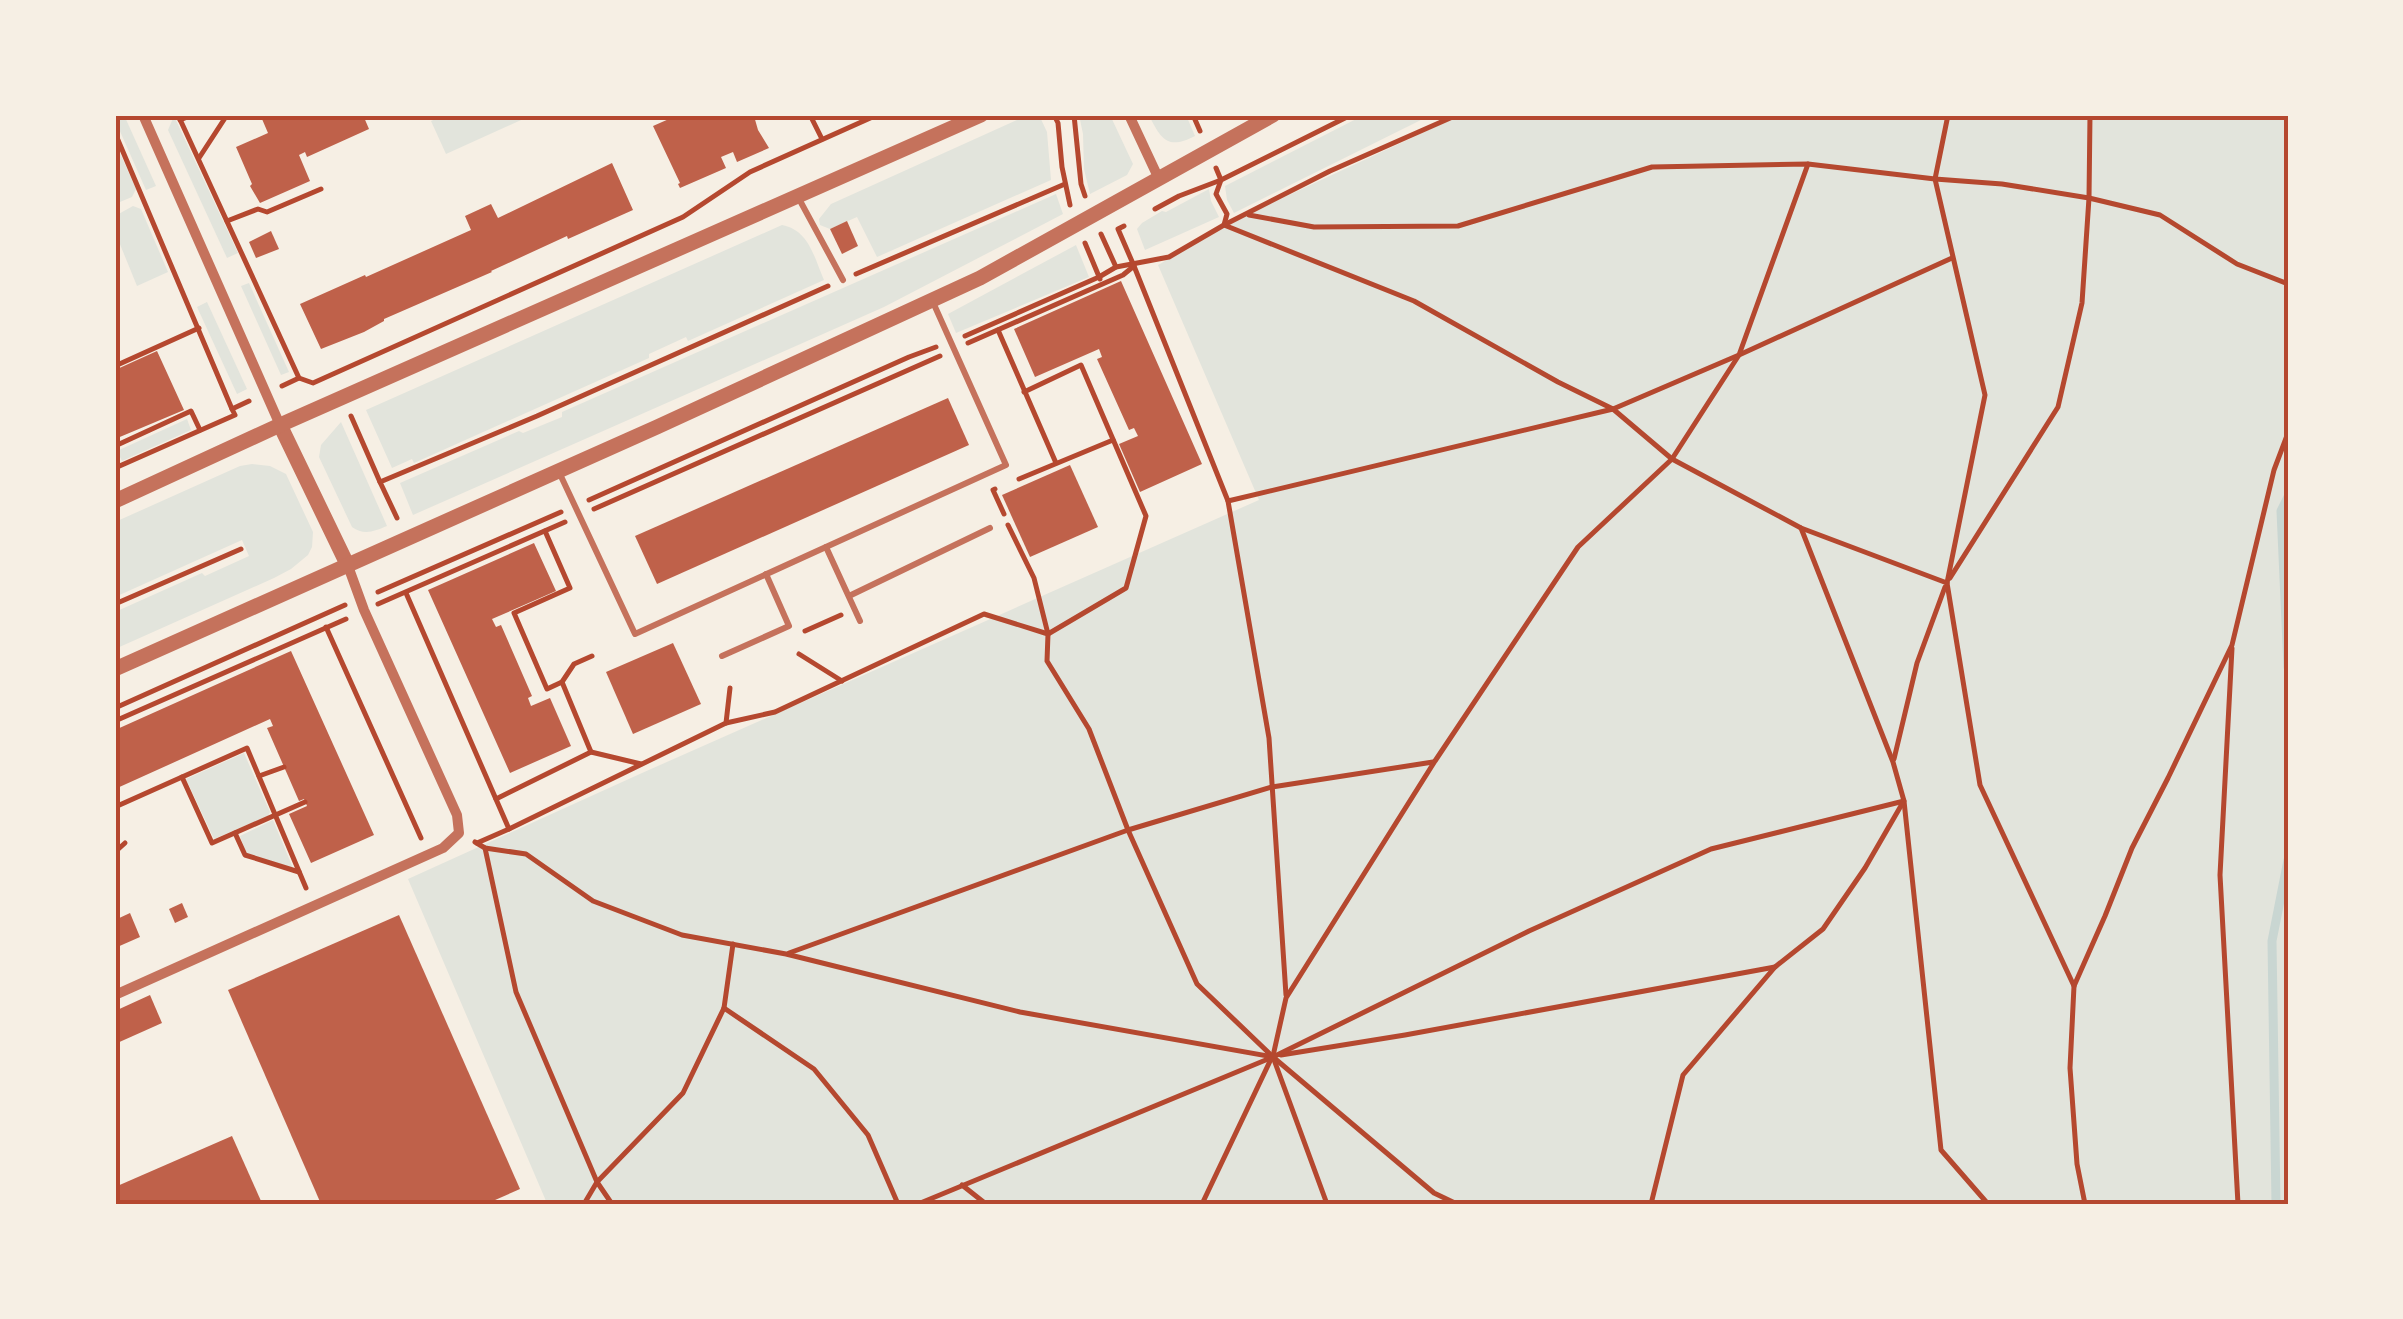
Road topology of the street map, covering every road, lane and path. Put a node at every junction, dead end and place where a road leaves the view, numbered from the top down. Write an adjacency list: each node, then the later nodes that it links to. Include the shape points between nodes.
1 (143, 115): 42 (street)
2 (192, 115): 13 (path)
3 (227, 115): 16 (path)
4 (810, 115): 15 (path)
5 (877, 115): 15 (path)
6 (981, 115): 22 (street)
7 (1128, 115): 18 (street)
8 (1273, 115): 18 (street)
9 (1351, 115): 24 (path)
10 (1457, 115): 25 (path)
11 (1948, 115): 19 (path)
12 (2090, 115): 23 (path)
13 (179, 118): 16 (path)
14 (115, 134): 34 (path)
15 (822, 139): 39 (path, via 750,172 682,217)
16 (198, 159): 26 (path)
17 (1808, 164): 19 (path); 25 (path, via 1652,167 1458,226 1314,228); 37 (path)
18 (1158, 177): 33 (street)
19 (1935, 180): 23 (path); 29 (path)
20 (1065, 184): 31 (path)
21 (321, 189): 26 (path)
22 (798, 196): 31 (lane); 43 (street)
23 (2089, 198): 32 (path, via 2160,215 2237,264); 71 (path, via 2082,303 2058,407)
24 (1149, 212)
25 (1246, 215): 28 (path)
26 (226, 221): 40 (path)
27 (1134, 221): 30 (path, via 1118,229)
28 (1224, 225): 30 (path, via 1169,258); 44 (path, via 1414,301)
29 (1953, 258): 37 (path); 71 (path, via 1985,395)
30 (1134, 266): 35 (path); 36 (path, via 1116,267); 58 (path)
31 (843, 280): 56 (path)
32 (2288, 284)
33 (932, 300): 36 (lane); 55 (street)
34 (199, 328): 38 (path); 45 (path)
35 (998, 330): 36 (path); 41 (path)
36 (953, 345): 59 (path, via 909,357); 60 (path); 65 (lane, via 1006,465)
37 (1739, 355): 44 (path); 52 (path)
38 (115, 366)
39 (332, 374): 40 (path, via 313,384); 43 (path)
40 (298, 378): 42 (path)
41 (1024, 392): 49 (path, via 1081,365); 53 (path)
42 (266, 393): 45 (path); 46 (street)
43 (343, 397): 46 (street); 56 (path)
44 (1613, 408): 52 (path); 58 (path)
45 (232, 409): 47 (path, via 235,415)
46 (280, 425): 57 (street); 67 (street)
47 (200, 430): 50 (path, via 191,411); 54 (path)
48 (2288, 432): 81 (path)
49 (1114, 440): 53 (path); 80 (path, via 1146,516 1126,588)
50 (115, 446)
51 (115, 457): 54 (path)
52 (1672, 458): 62 (path); 93 (path, via 1578,547)
53 (1056, 464): 80 (path, via 993,490 1034,578)
54 (117, 467)
55 (558, 471): 59 (lane); 64 (street)
56 (380, 482): 64 (path)
57 (115, 500)
58 (1228, 501): 99 (path)
59 (575, 506): 60 (lane); 68 (path)
60 (579, 516): 63 (path); 69 (lane, via 635,634)
61 (990, 528): 73 (lane)
62 (1800, 528): 71 (path); 94 (path)
63 (545, 531): 70 (path); 87 (path, via 570,588 514,612 547,689)
64 (406, 540): 67 (street)
65 (826, 547): 69 (lane); 73 (lane)
66 (242, 549): 74 (path)
67 (348, 566): 75 (street); 85 (street)
68 (422, 572): 70 (path); 75 (path)
69 (766, 574): 84 (lane, via 790,626)
70 (428, 582): 72 (path)
71 (1947, 583): 94 (path); 119 (path, via 1980,786)
72 (405, 592): 75 (path); 100 (path)
73 (849, 596): 76 (lane)
74 (115, 604)
75 (362, 605): 78 (path); 89 (path, via 332,610); 108 (street)
76 (855, 609): 77 (lane); 79 (path)
77 (860, 621)
78 (326, 628): 90 (path); 109 (path)
79 (798, 634)
80 (1048, 634): 86 (path, via 984,614); 106 (path, via 1047,661 1089,729)
81 (2232, 645): 119 (path, via 2132,848); 137 (path, via 2220,875)
82 (799, 654): 86 (path)
83 (592, 656): 87 (path, via 574,664)
84 (722, 656)
85 (115, 669)
86 (842, 681): 91 (path, via 774,712)
87 (562, 682): 92 (path)
88 (730, 688): 91 (path)
89 (115, 708)
90 (115, 721)
91 (726, 723): 95 (path)
92 (591, 752): 95 (path); 100 (path)
93 (1435, 761): 99 (path); 121 (path)
94 (1893, 762): 101 (path)
95 (642, 764): 105 (path)
96 (284, 766): 97 (path)
97 (259, 776): 98 (path, via 247,748); 104 (path)
98 (182, 777): 103 (path); 107 (path, via 212,843)
99 (1272, 788): 106 (path); 121 (path)
100 (496, 799): 105 (path)
101 (1904, 801): 118 (path, via 1823,929); 123 (path, via 1711,849); 135 (path, via 1941,1150)
102 (306, 802): 104 (path)
103 (115, 808)
104 (276, 816): 107 (path); 114 (path)
105 (508, 829): 111 (path)
106 (1128, 830): 117 (path); 123 (path, via 1197,984)
107 (235, 833): 114 (path, via 244,855)
108 (459, 833): 111 (path); 120 (street, via 443,848)
109 (422, 840)
110 (125, 843): 113 (path)
111 (477, 844): 112 (path)
112 (485, 848): 116 (path, via 526,854 592,901 682,935); 124 (path, via 516,992)
113 (115, 852)
114 (299, 872): 115 (path)
115 (307, 891)
116 (733, 944): 117 (path); 122 (path)
117 (786, 954): 123 (path, via 1020,1012)
118 (1775, 968): 123 (path); 134 (path, via 1683,1075)
119 (2074, 986): 136 (path, via 2070,1068)
120 (115, 995)
121 (1286, 998): 123 (path)
122 (724, 1008): 124 (path, via 683,1094); 128 (path, via 814,1069 868,1135)
123 (1272, 1056): 125 (path); 131 (path); 132 (path); 133 (path, via 1434,1193)
124 (597, 1182): 126 (path); 127 (path)
125 (962, 1186): 129 (path); 130 (path)
126 (584, 1204)
127 (612, 1204)
128 (898, 1204)
129 (918, 1204)
130 (986, 1204)
131 (1202, 1204)
132 (1327, 1204)
133 (1457, 1204)
134 (1650, 1204)
135 (1988, 1204)
136 (2084, 1204)
137 (2238, 1204)

